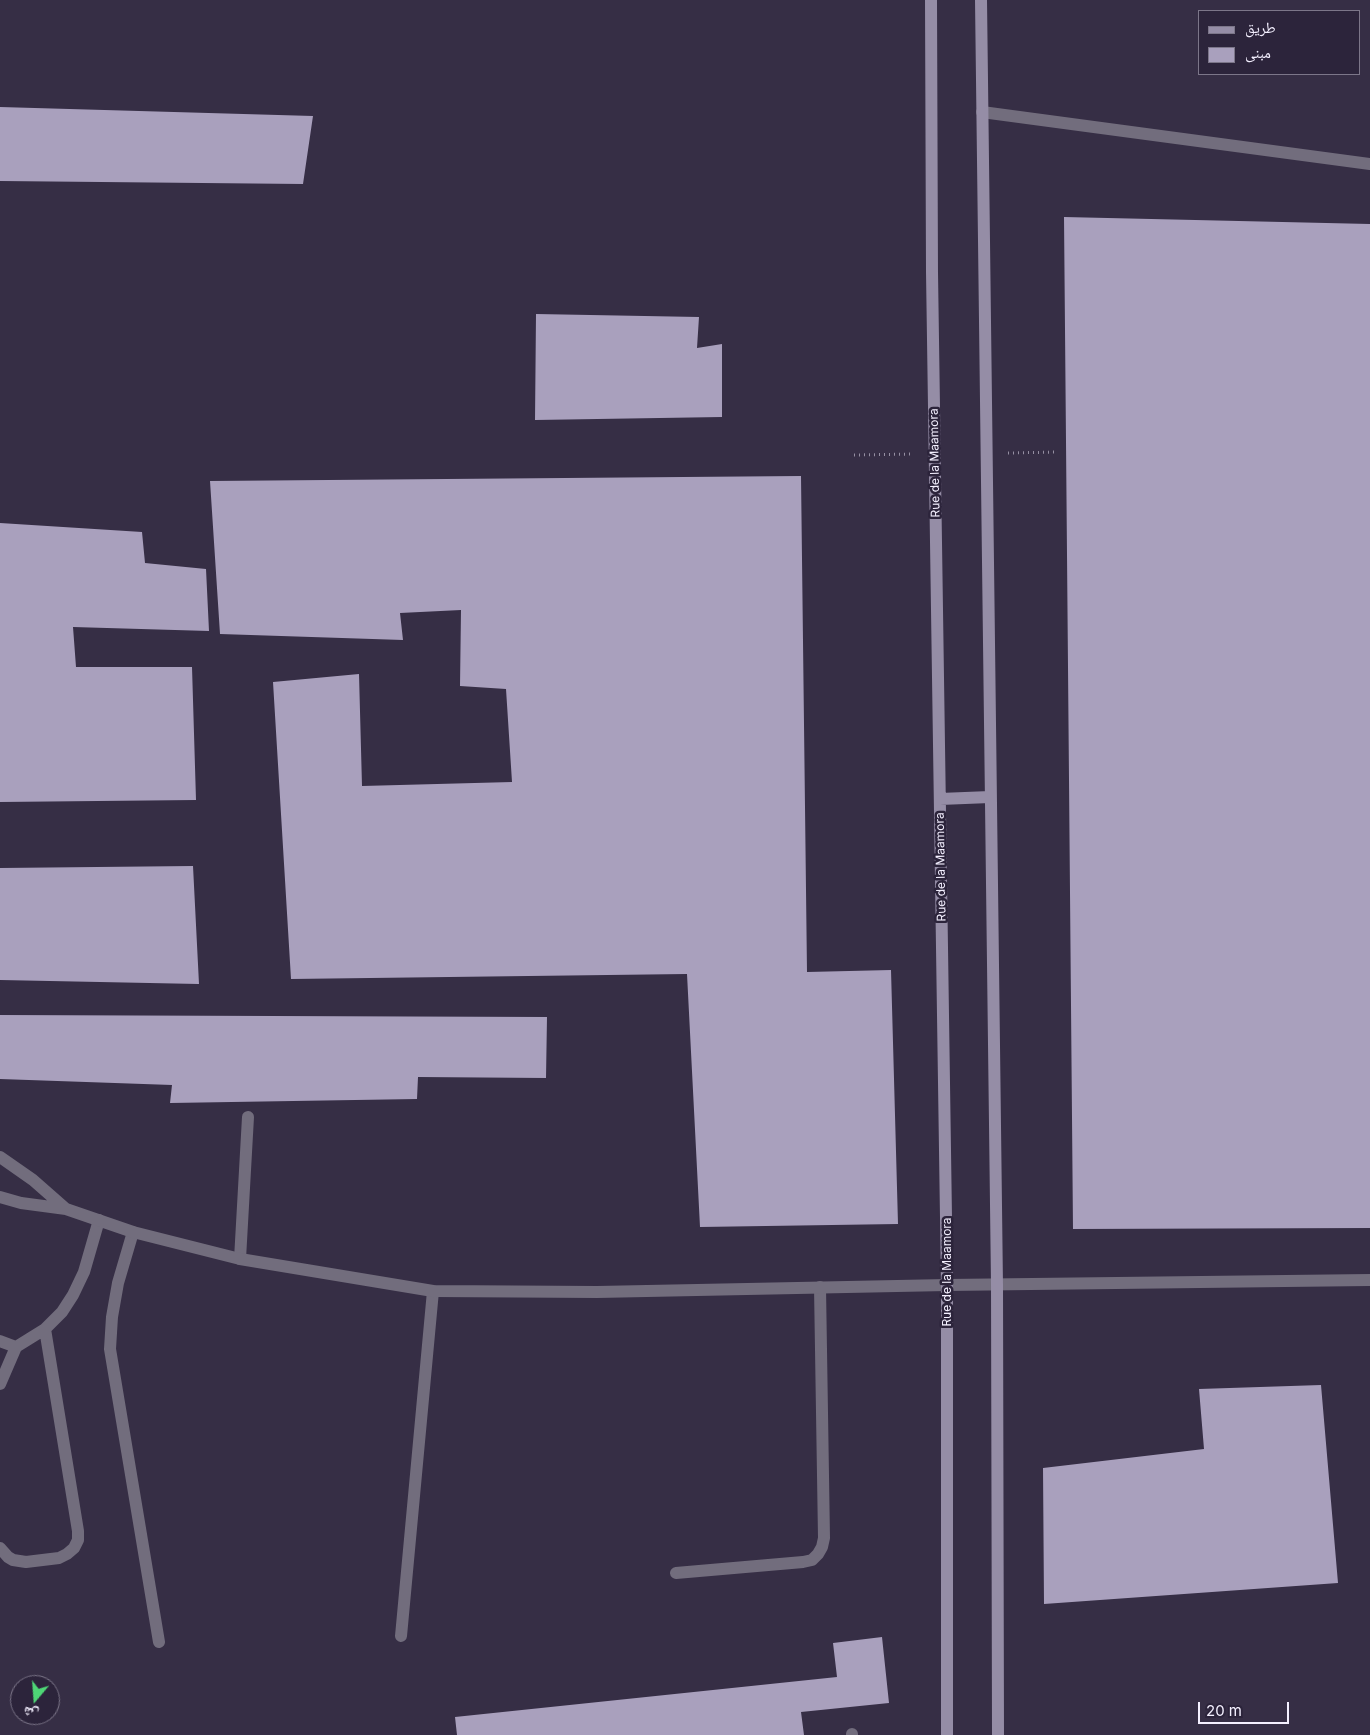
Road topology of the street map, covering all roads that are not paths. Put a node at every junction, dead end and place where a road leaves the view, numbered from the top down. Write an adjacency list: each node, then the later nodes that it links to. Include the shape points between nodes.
1 (931, 0): 5 (street, Rue de la Maamora)
2 (981, 0): 3 (street)
3 (982, 112): 4 (street); 6 (street)
4 (1370, 164)
5 (940, 798): 6 (street); 15 (street, Rue de la Maamora)
6 (990, 798): 16 (street)
7 (248, 1117): 13 (street)
8 (0, 1157): 10 (street)
9 (0, 1197): 10 (street)
10 (66, 1209): 11 (street)
11 (99, 1220): 12 (street); 19 (street, via 84,1272 73,1295)
12 (134, 1232): 13 (street); 26 (street, via 118,1283 110,1349)
13 (240, 1259): 18 (street)
14 (1370, 1280): 16 (street)
15 (948, 1284): 16 (street); 17 (street); 27 (street, Rue de la Maamora)
16 (997, 1284): 28 (street)
17 (820, 1287): 18 (street, via 597,1292); 24 (street, via 822,1547 812,1560 803,1562)
18 (433, 1291): 25 (street)
19 (45, 1329): 21 (street); 23 (street, via 78,1540 74,1548 59,1558 26,1562 13,1560)
20 (0, 1341): 21 (street)
21 (16, 1348): 22 (street)
22 (0, 1384)
23 (0, 1548)
24 (676, 1573)
25 (401, 1636)
26 (159, 1642)
27 (947, 1735)
28 (998, 1735)

